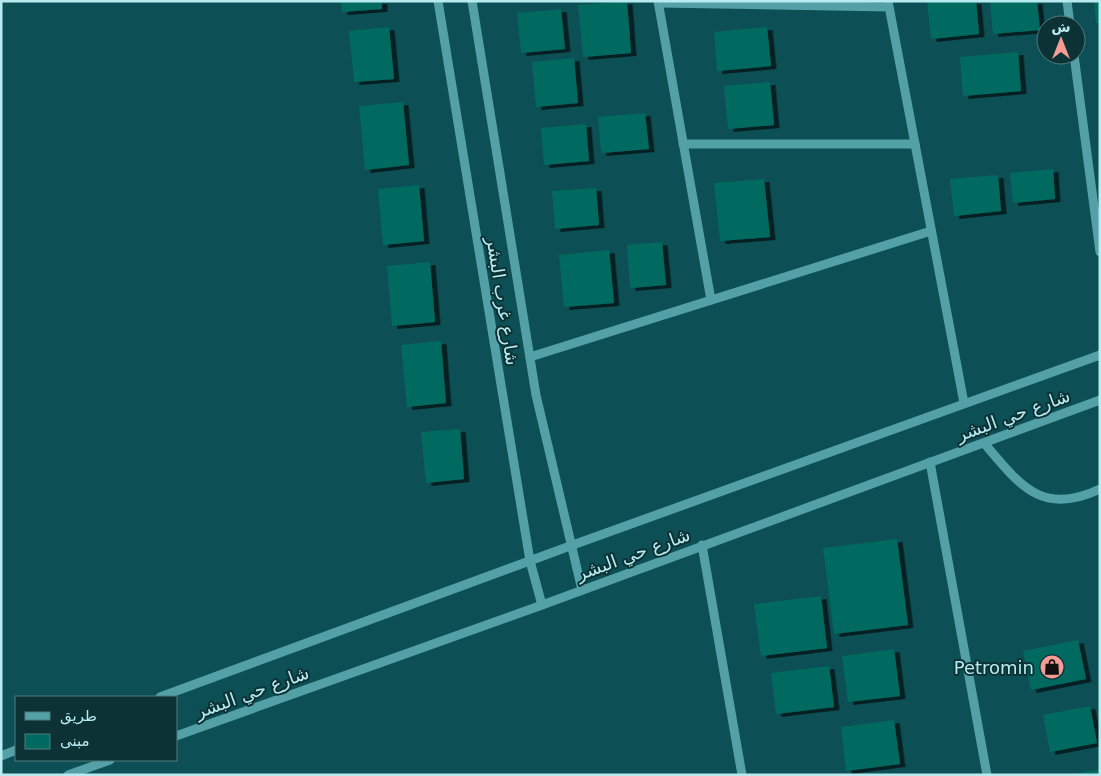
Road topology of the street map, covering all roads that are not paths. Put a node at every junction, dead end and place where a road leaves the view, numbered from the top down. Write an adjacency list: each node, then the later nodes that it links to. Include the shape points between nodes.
1 (438, 1): 22 (street, شارع غرب البشر)
2 (472, 1): 14 (street)
3 (1067, 1): 6 (street)
4 (659, 2): 5 (street); 8 (street)
5 (889, 4): 9 (street)
6 (1069, 15)
7 (1075, 65): 11 (street)
8 (683, 144): 9 (street); 12 (street)
9 (915, 144): 10 (street)
10 (932, 232): 12 (street); 16 (street)
11 (1100, 252)
12 (711, 300): 14 (street)
13 (1100, 354): 16 (street)
14 (530, 357): 21 (street)
15 (1100, 400): 17 (street, شارع حي البشر)
16 (964, 403): 21 (street)
17 (984, 443): 18 (street, شارع حي البشر); 19 (street, via 1020,484 1049,499 1062,501)
18 (930, 462): 20 (street, شارع حي البشر); 32 (street)
19 (1100, 489)
20 (702, 545): 23 (street, شارع حي البشر); 31 (street)
21 (570, 546): 22 (street); 23 (street)
22 (530, 561): 24 (street, شارع غرب البشر); 25 (street)
23 (582, 590): 24 (street, شارع حي البشر)
24 (542, 605): 26 (street, شارع حي البشر)
25 (163, 696)
26 (178, 735)
27 (15, 750): 28 (street)
28 (1, 756)
29 (107, 761): 30 (street)
30 (68, 775)
31 (742, 775)
32 (987, 775)

